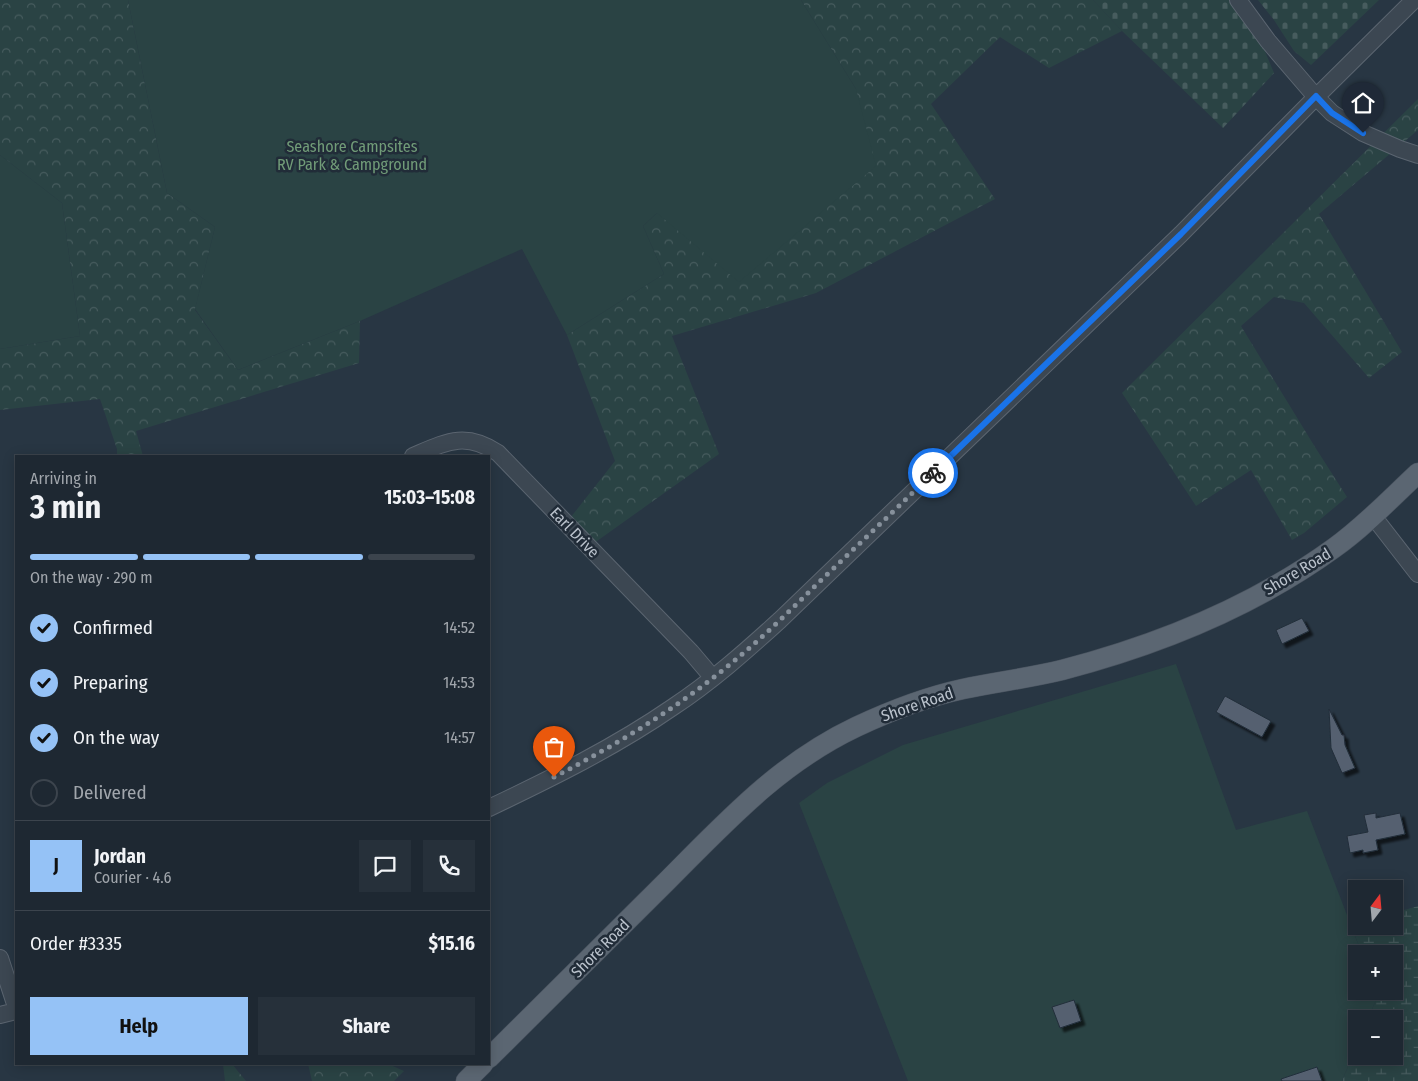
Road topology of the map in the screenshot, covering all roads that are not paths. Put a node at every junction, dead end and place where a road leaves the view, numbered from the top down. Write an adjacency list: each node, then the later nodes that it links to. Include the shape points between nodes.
1 (1238, 0): 3 (street, via 1268,41)
2 (1414, 0): 3 (street)
3 (1316, 96): 4 (street, via 1332,113 1363,133); 9 (street, via 1181,234 780,620)
4 (1418, 155)
5 (415, 455): 9 (street, Earl Drive, via 459,440 486,445)
6 (1418, 473): 7 (main road, Shore Road)
7 (1373, 516): 8 (street); 15 (main road, Shore Road, via 1335,548 1286,579 1205,620 1148,643 1061,670 930,698 876,718 818,748 750,799)
8 (1418, 574)
9 (713, 678): 10 (street, via 624,739)
10 (490, 808)
11 (0, 958): 12 (street)
12 (15, 1004)
13 (15, 1011): 14 (street)
14 (0, 1015)
15 (490, 1057)
16 (482, 1065): 17 (main road)
17 (466, 1081)

